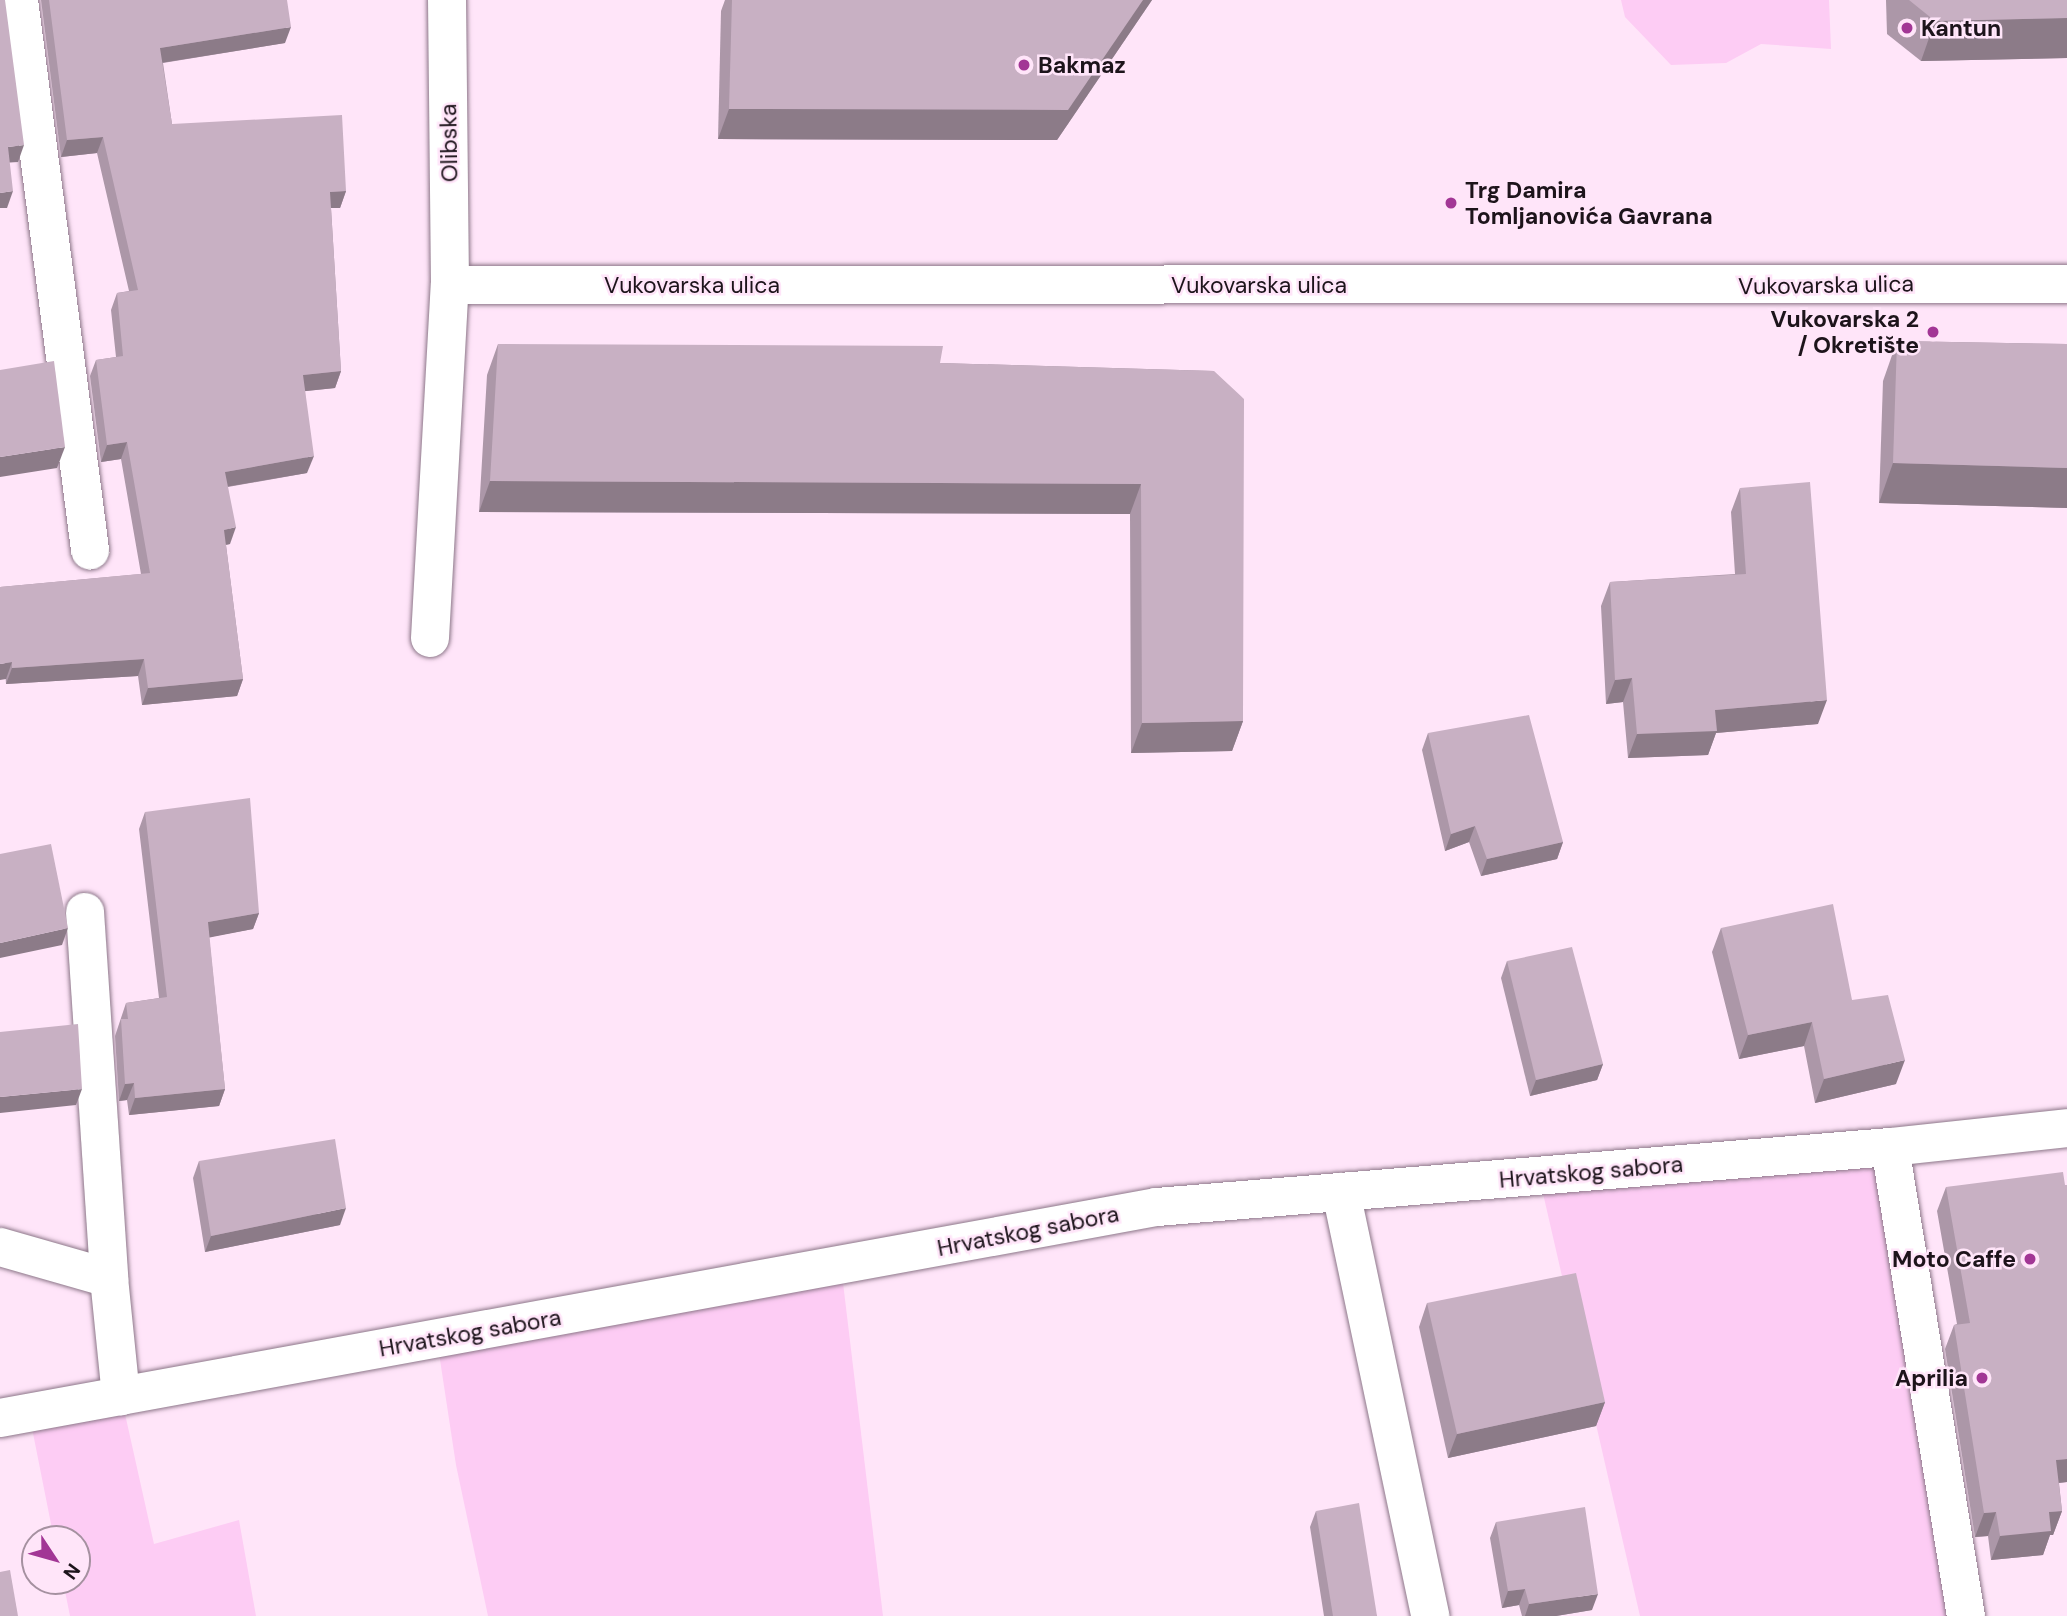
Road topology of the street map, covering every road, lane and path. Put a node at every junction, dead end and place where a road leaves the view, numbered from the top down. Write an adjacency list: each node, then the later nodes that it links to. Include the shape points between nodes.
1 (19, 0): 5 (street)
2 (447, 0): 4 (street, Olibska)
3 (2067, 284): 4 (street, Vukovarska ulica)
4 (450, 285): 6 (street, Olibska)
5 (90, 550)
6 (430, 638)
7 (85, 912): 12 (street)
8 (2067, 1128): 9 (street, Hrvatskog sabora)
9 (1890, 1147): 10 (street, Hrvatskog sabora); 16 (street)
10 (1341, 1192): 13 (street, Hrvatskog sabora, via 1157,1207); 15 (street)
11 (0, 1247): 12 (street)
12 (109, 1278): 13 (street)
13 (121, 1396): 14 (street, Hrvatskog sabora)
14 (0, 1419)
15 (1430, 1616)
16 (1966, 1616)

